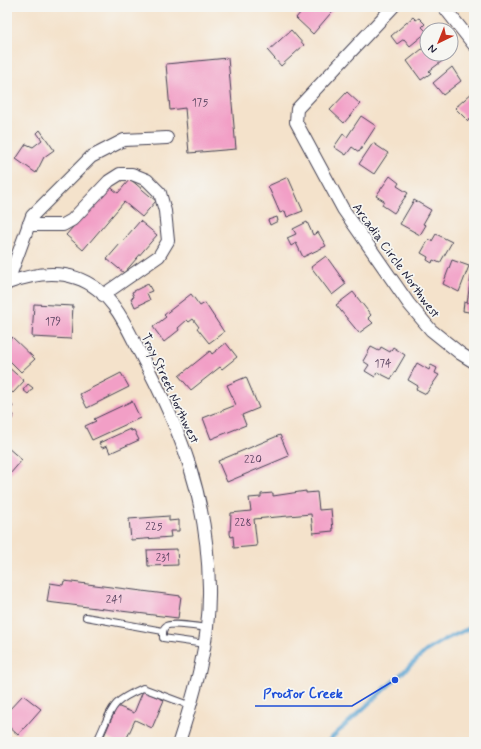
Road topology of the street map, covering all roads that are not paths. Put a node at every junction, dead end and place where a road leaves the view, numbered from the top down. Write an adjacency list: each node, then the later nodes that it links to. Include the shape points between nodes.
1 (393, 7): 8 (street, Arcadia Circle Northwest, via 297,109 296,122 343,209 409,304 431,330)
2 (444, 7): 3 (street)
3 (474, 45)
4 (167, 138): 5 (street, via 124,140 91,157 32,216)
5 (28, 226): 6 (street); 7 (street, via 63,225 72,220 109,181 120,174 132,174 147,180 160,193 168,241 159,256)
6 (7, 284): 7 (street, Troy Street Northwest, via 31,275 62,274 79,279)
7 (103, 295): 10 (street, Troy Street Northwest, via 119,312 152,374 180,434 197,487 207,542 210,590)
8 (474, 362)
9 (86, 617): 11 (lane)
10 (207, 628): 11 (lane, via 172,625 165,627); 12 (street, Troy Street Northwest)
11 (163, 631): 12 (lane, via 163,638)
12 (205, 644): 13 (street, Troy Street Northwest)
13 (191, 706): 14 (lane, via 143,688 123,697 113,706); 15 (street, Troy Street Northwest)
14 (99, 742)
15 (179, 742)

